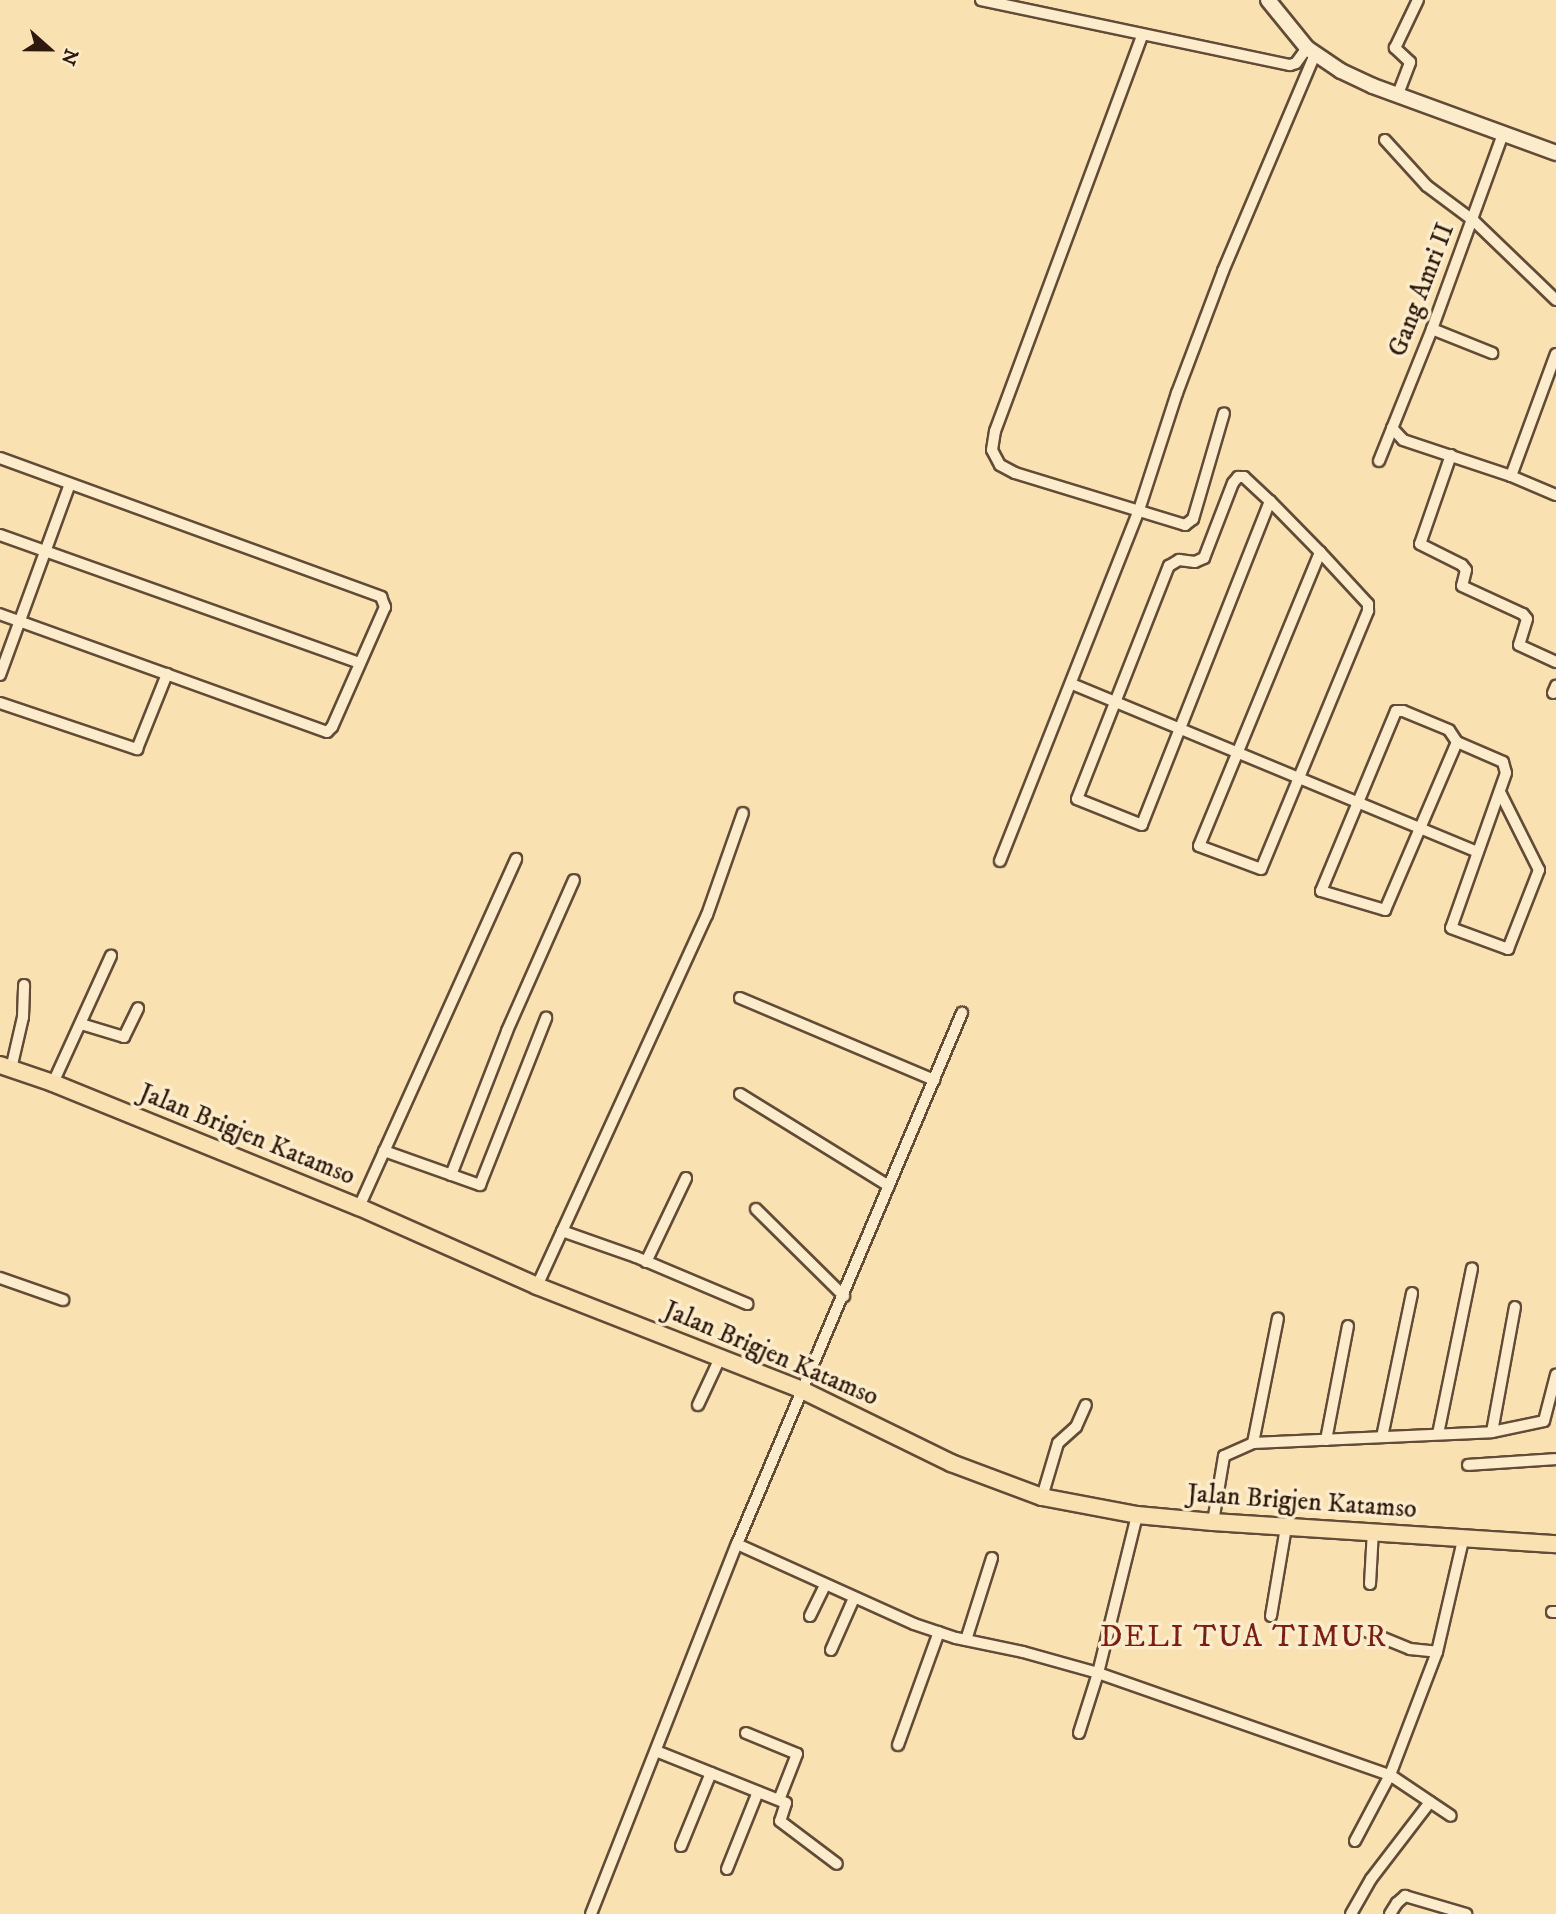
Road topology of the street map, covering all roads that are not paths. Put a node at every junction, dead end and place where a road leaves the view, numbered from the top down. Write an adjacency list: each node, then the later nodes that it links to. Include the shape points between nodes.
1 (981, 0): 4 (street)
2 (1268, 0): 5 (main road)
3 (1418, 0): 6 (street, via 1395,48 1410,62)
4 (1142, 36): 5 (street, via 1290,65); 24 (street, via 995,431 992,450 1000,465 1015,473)
5 (1311, 51): 6 (main road, via 1357,79); 24 (street, via 1177,393)
6 (1398, 94): 7 (main road)
7 (1503, 134): 9 (main road); 10 (street, Gang Amri II)
8 (1385, 140): 10 (street, via 1427,186)
9 (1556, 153)
10 (1474, 221): 11 (street); 12 (street, Gang Amri II)
11 (1556, 300)
12 (1432, 329): 13 (street); 16 (street, Gang Amri II)
13 (1492, 354)
14 (1556, 354): 20 (street)
15 (1224, 413): 24 (street, via 1190,523)
16 (1392, 428): 17 (street, via 1403,440); 19 (street, Gang Amri II)
17 (1451, 455): 20 (street); 30 (street, via 1420,544 1462,565 1466,570 1462,586 1523,614 1527,619 1519,645)
18 (0, 458): 21 (street)
19 (1379, 461)
20 (1511, 476): 22 (street)
21 (70, 484): 27 (street); 31 (street, via 381,597 384,611)
22 (1556, 495)
23 (1270, 501): 26 (street); 35 (street, via 1244,477 1235,480 1204,558 1169,566); 37 (street)
24 (1138, 513): 34 (street)
25 (0, 535): 27 (street)
26 (1320, 551): 39 (street); 40 (street, via 1365,599 1368,611)
27 (46, 552): 29 (street); 31 (street)
28 (0, 614): 29 (street)
29 (20, 621): 32 (street); 33 (street)
30 (1556, 662)
31 (360, 663): 32 (street, via 328,732)
32 (167, 674): 36 (street, via 137,750)
33 (0, 675)
34 (1072, 684): 35 (street); 47 (street)
35 (1113, 702): 37 (street); 37 (street, via 1077,794 1081,802 1142,825)
36 (0, 703)
37 (1177, 729): 39 (street)
38 (1457, 742): 41 (street, via 1503,762 1506,773); 42 (street, via 1450,730 1397,710); 44 (street)
39 (1237, 751): 40 (street); 40 (street, via 1199,846 1261,869)
40 (1298, 776): 42 (street)
41 (1501, 794): 45 (street); 45 (street, via 1539,870 1508,948 1451,928)
42 (1358, 802): 44 (street); 44 (street, via 1321,891 1385,910)
43 (743, 813): 66 (street, via 707,915)
44 (1420, 829): 45 (street)
45 (1478, 852)
46 (516, 859): 60 (street)
47 (1000, 862)
48 (574, 880): 61 (street, via 507,1031)
49 (111, 956): 55 (street)
50 (24, 985): 56 (street, via 23,1017)
51 (740, 998): 57 (street)
52 (138, 1008): 55 (street, via 124,1037)
53 (962, 1013): 57 (street)
54 (546, 1018): 61 (street, via 480,1185)
55 (81, 1024): 58 (street)
56 (5, 1067): 58 (main road, Jalan Brigjen Katamso)
57 (933, 1080): 63 (street)
58 (52, 1083): 64 (main road, Jalan Brigjen Katamso)
59 (740, 1094): 63 (street)
60 (384, 1151): 61 (street); 64 (street)
61 (451, 1175)
62 (686, 1178): 67 (street)
63 (889, 1186): 72 (street)
64 (359, 1207): 70 (main road, Jalan Brigjen Katamso)
65 (756, 1209): 72 (street)
66 (562, 1231): 67 (street); 70 (street)
67 (646, 1262): 74 (street)
68 (1472, 1268): 84 (street)
69 (0, 1278): 73 (street)
70 (537, 1286): 78 (main road, Jalan Brigjen Katamso)
71 (1412, 1293): 85 (street)
72 (844, 1296): 80 (street)
73 (63, 1300)
74 (747, 1304)
75 (1515, 1307): 83 (street)
76 (1278, 1318): 87 (street)
77 (1348, 1326): 86 (street)
78 (720, 1358): 80 (main road, Jalan Brigjen Katamso); 81 (street)
79 (1556, 1375): 83 (street, via 1544,1421)
80 (802, 1390): 90 (main road, Jalan Brigjen Katamso, via 951,1463); 96 (street)
81 (698, 1405)
82 (1086, 1405): 90 (street, via 1079,1424 1058,1443)
83 (1492, 1432): 84 (street)
84 (1438, 1434): 85 (street)
85 (1382, 1437): 86 (street)
86 (1326, 1440): 87 (street)
87 (1253, 1443): 92 (street, via 1224,1456)
88 (1556, 1459): 89 (street)
89 (1468, 1465)
90 (1042, 1497): 91 (main road, Jalan Brigjen Katamso)
91 (1137, 1515): 92 (main road, Jalan Brigjen Katamso); 109 (street)
92 (1213, 1522): 93 (main road, Jalan Brigjen Katamso)
93 (1286, 1527): 94 (main road, Jalan Brigjen Katamso); 103 (street)
94 (1373, 1531): 95 (main road, Jalan Brigjen Katamso); 99 (street)
95 (1464, 1536): 97 (main road, Jalan Brigjen Katamso); 108 (street)
96 (737, 1544): 100 (street); 113 (street)
97 (1556, 1544)
98 (992, 1558): 106 (street)
99 (1370, 1584)
100 (825, 1585): 101 (street); 102 (street)
101 (854, 1598): 105 (street); 107 (street)
102 (810, 1616)
103 (1271, 1616)
104 (1366, 1631): 108 (street, via 1410,1649)
105 (939, 1632): 106 (street); 112 (street)
106 (966, 1640): 109 (street)
107 (831, 1650)
108 (1437, 1652): 115 (street)
109 (1098, 1673): 111 (street); 115 (street)
110 (746, 1732): 117 (street, via 797,1754)
111 (1079, 1733)
112 (898, 1745)
113 (656, 1751): 114 (street); 125 (street)
114 (711, 1773): 116 (street); 121 (street)
115 (1390, 1775): 118 (street); 120 (street)
116 (758, 1792): 117 (street); 123 (street)
117 (779, 1800): 122 (street, via 786,1802 780,1821)
118 (1430, 1802): 119 (street); 126 (street)
119 (1451, 1816)
120 (1355, 1841)
121 (681, 1846)
122 (837, 1864)
123 (727, 1869)
124 (1459, 1913): 127 (street, via 1405,1896)
125 (591, 1914)
126 (1351, 1914)
127 (1390, 1914)

